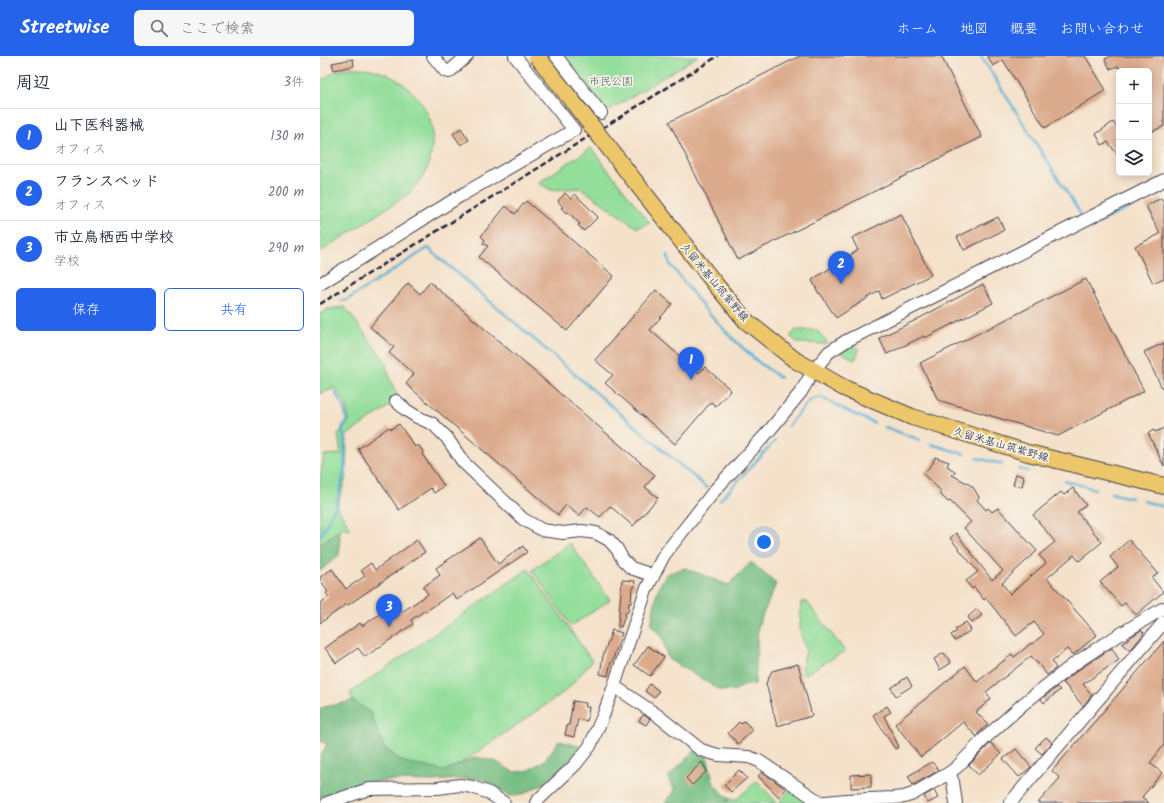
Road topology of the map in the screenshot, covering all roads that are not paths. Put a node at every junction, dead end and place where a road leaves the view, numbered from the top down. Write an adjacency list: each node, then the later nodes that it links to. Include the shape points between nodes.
1 (433, 56): 2 (street, via 445,71 449,72)
2 (467, 56)
3 (516, 56): 8 (street, via 574,130 460,196)
4 (537, 56): 9 (main road, 久留米基山筑紫野線, bridge, via 746,321 795,360)
5 (556, 56): 6 (street)
6 (601, 113)
7 (1164, 180): 9 (street, via 846,342 829,352)
8 (320, 284)
9 (814, 370): 11 (main road, 久留米基山筑紫野線, via 844,388 912,417 1028,453); 12 (street, via 801,392 716,490 664,555)
10 (396, 401): 12 (street, via 417,417 433,424 447,438 463,462 523,519 542,530 596,533 609,540 631,568)
11 (1164, 486)
12 (652, 577): 15 (street)
13 (1164, 608): 16 (street, via 1104,644 1048,683)
14 (1164, 622): 21 (street)
15 (614, 686): 16 (street, via 657,715 701,750 718,755 749,757 759,761 821,802 904,797); 19 (street, via 590,746 576,765)
16 (949, 773): 20 (street)
17 (327, 803): 18 (street, via 369,790 460,785 489,793)
18 (504, 803)
19 (536, 803)
20 (956, 803)
21 (1010, 803)

